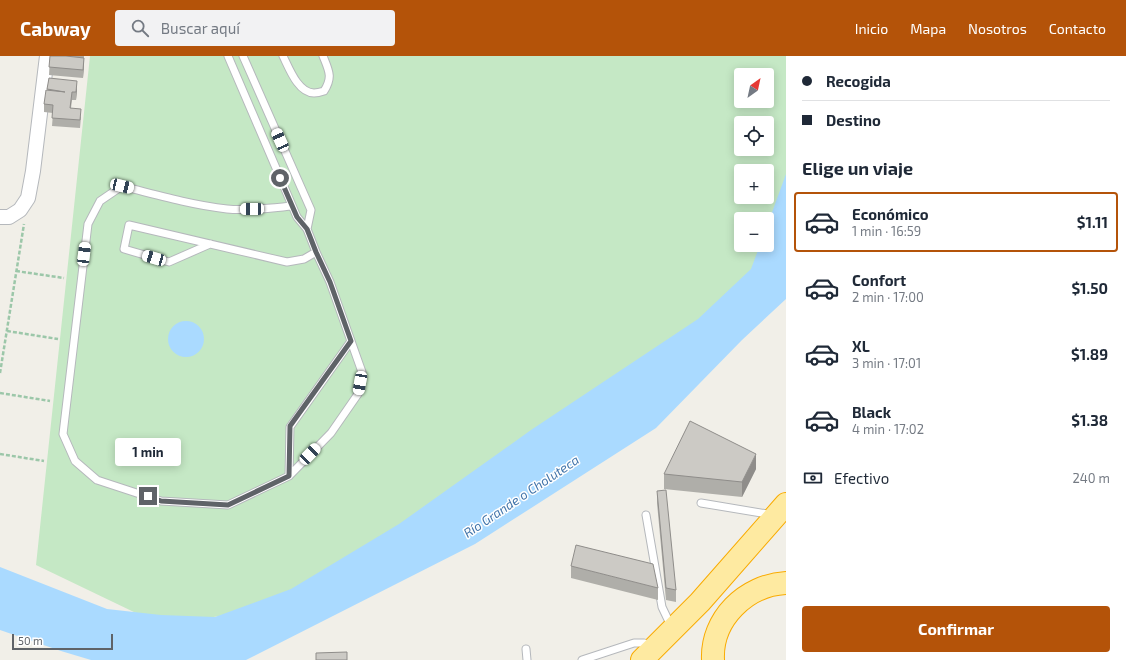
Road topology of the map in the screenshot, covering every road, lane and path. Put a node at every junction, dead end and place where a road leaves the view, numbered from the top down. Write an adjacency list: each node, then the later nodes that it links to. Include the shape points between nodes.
1 (48, 56): 6 (street)
2 (228, 56): 7 (lane)
3 (243, 56): 9 (lane, via 311,210)
4 (283, 56): 5 (lane, via 300,87 313,94 324,92 328,85 330,74)
5 (323, 56)
6 (28, 198): 8 (street, via 20,210 9,217); 12 (path)
7 (292, 206): 9 (lane); 22 (lane, via 228,209 194,204 122,186 100,201 88,224 63,434 75,461 97,480 161,501 228,505)
8 (0, 217)
9 (307, 229): 11 (lane)
10 (210, 244): 10 (lane, via 129,225 124,249 169,262); 11 (lane, via 287,262 304,259)
11 (316, 252): 16 (lane, via 330,282)
12 (16, 271): 13 (path); 14 (path)
13 (64, 278)
14 (7, 331): 15 (path); 17 (path)
15 (58, 339)
16 (351, 341): 22 (lane, via 290,426); 22 (lane, via 362,372 358,394 331,433)
17 (0, 373)
18 (0, 393): 19 (path)
19 (50, 401)
20 (0, 454): 21 (path)
21 (44, 461)
22 (289, 476)
23 (702, 503): 24 (lane)
24 (781, 510): 27 (highway)
25 (646, 515): 27 (lane, via 662,607)
26 (786, 583): 32 (highway, via 774,584 751,592 732,607 719,628 713,652)
27 (673, 630): 29 (highway)
28 (526, 649): 30 (lane)
29 (649, 653): 31 (lane, via 644,642 634,643)
30 (527, 660)
31 (582, 660)
32 (714, 660)

